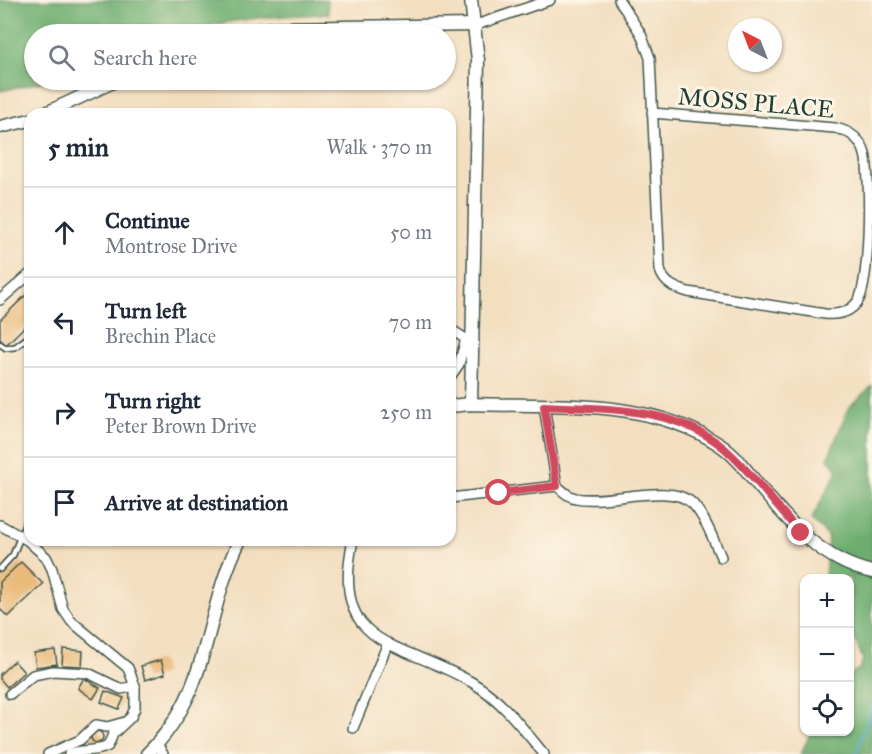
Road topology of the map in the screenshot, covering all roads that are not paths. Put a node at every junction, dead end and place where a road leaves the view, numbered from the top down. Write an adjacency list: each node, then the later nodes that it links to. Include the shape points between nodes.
1 (471, 0): 5 (street)
2 (550, 0): 5 (street)
3 (619, 0): 8 (street, MOSS PLACE, via 641,34 650,58)
4 (456, 25): 5 (street)
5 (476, 25): 14 (street)
6 (96, 90): 7 (street)
7 (57, 108)
8 (652, 113): 8 (street, MOSS PLACE, via 660,270 669,284 688,292 825,314 843,313 857,304 866,281 868,174 859,142 835,128)
9 (24, 121): 10 (street)
10 (0, 127)
11 (24, 279): 12 (street)
12 (0, 300)
13 (456, 332): 14 (street)
14 (470, 339): 17 (street); 18 (street)
15 (24, 340): 16 (lane, via 15,347)
16 (0, 344)
17 (456, 368)
18 (471, 404): 19 (street); 20 (street)
19 (456, 405)
20 (544, 406): 21 (street); 31 (street, via 611,409 681,423 723,447 801,533 830,557 849,567)
21 (557, 486): 22 (street); 29 (street, via 568,495 584,499 664,494 687,499 704,520)
22 (456, 497)
23 (0, 525): 25 (street)
24 (24, 531): 25 (lane)
25 (22, 537): 30 (lane)
26 (33, 546): 33 (street, via 46,557 63,609 71,621 123,662)
27 (238, 546): 37 (street, via 198,676)
28 (352, 546): 32 (street, via 348,564 353,610 369,633)
29 (721, 557)
30 (0, 569)
31 (872, 572)
32 (388, 643): 36 (street); 41 (street, via 484,690)
33 (135, 686): 34 (street, via 121,689 88,673 53,671 33,675); 35 (street, via 135,708)
34 (10, 694)
35 (127, 722): 38 (street, via 93,727 81,740); 39 (street, via 105,748 85,748)
36 (353, 728)
37 (160, 749): 40 (street)
38 (48, 754)
39 (69, 754)
40 (147, 754)
41 (544, 754)

